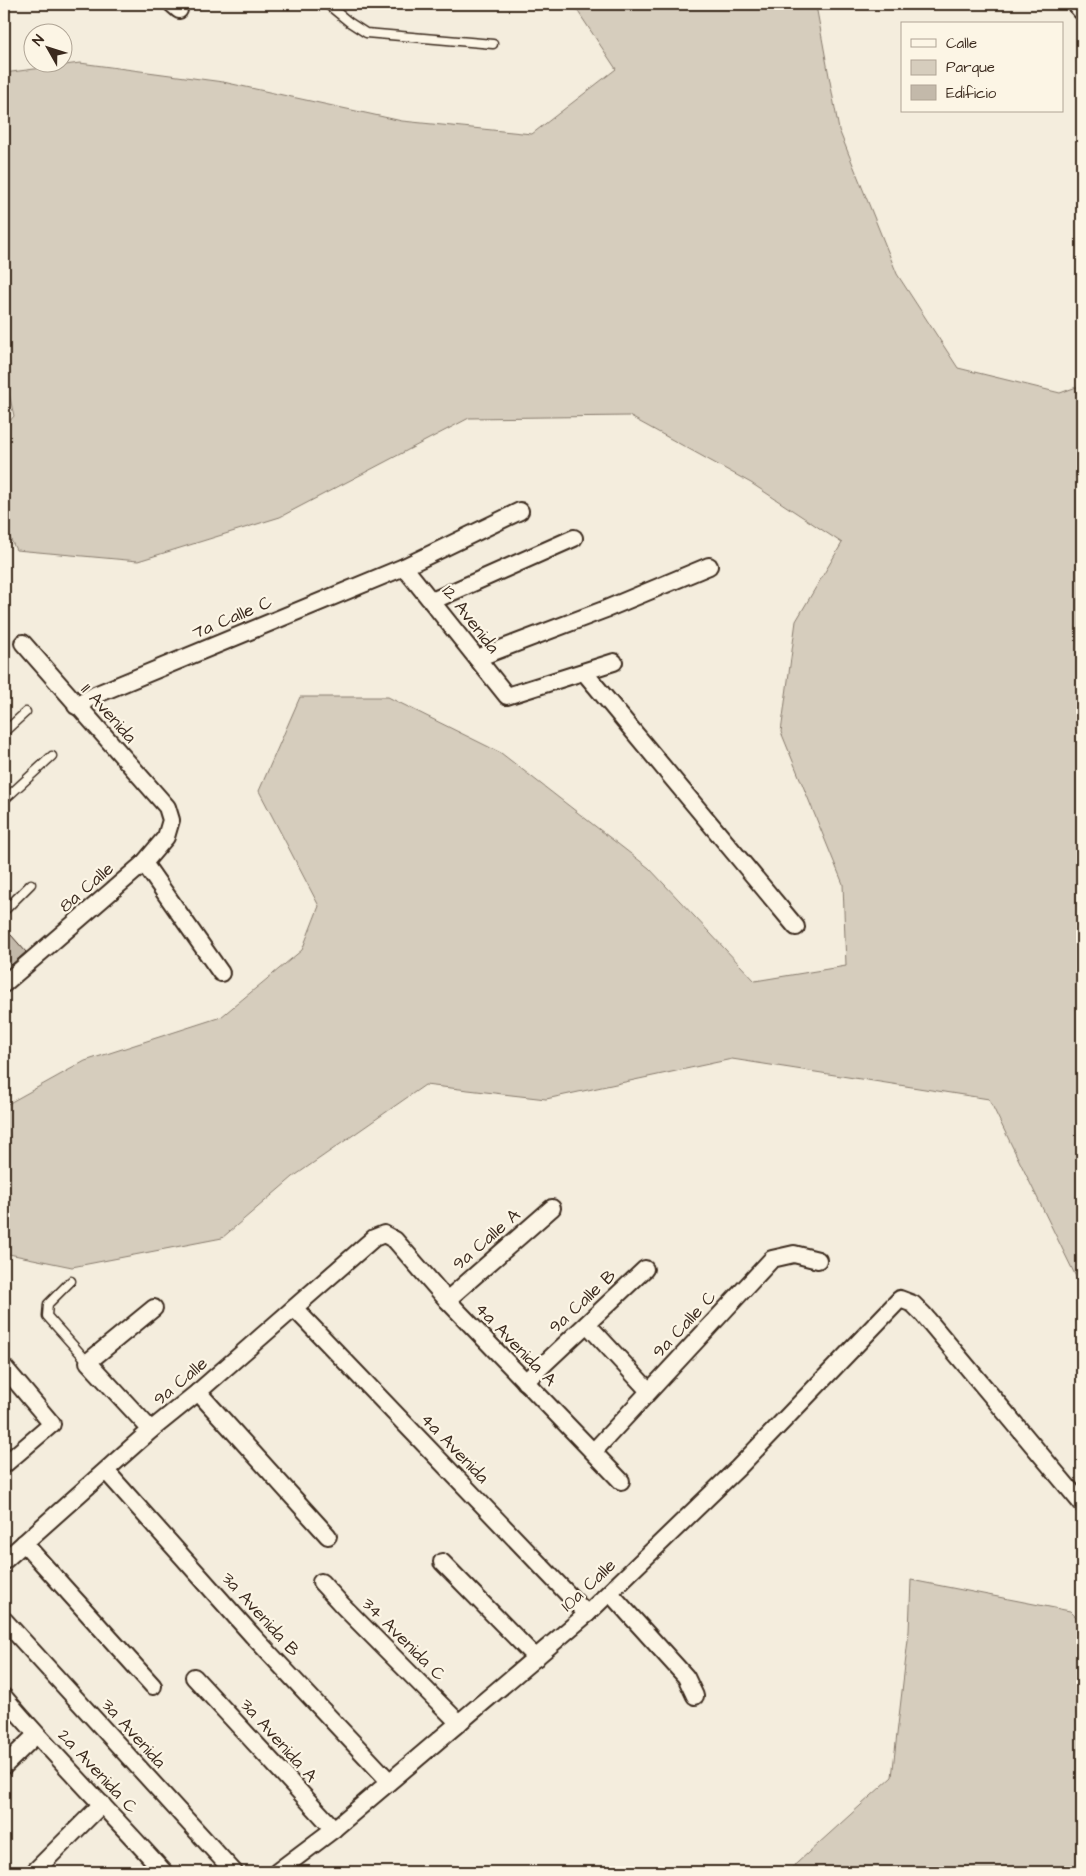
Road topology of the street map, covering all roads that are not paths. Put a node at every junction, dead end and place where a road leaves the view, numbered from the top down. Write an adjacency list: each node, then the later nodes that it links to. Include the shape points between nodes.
1 (327, 4): 4 (lane, via 366,33)
2 (1078, 4): 3 (street)
3 (1082, 10)
4 (492, 44)
5 (520, 511): 8 (street, 7a Calle C)
6 (574, 538): 9 (street)
7 (709, 566): 11 (street)
8 (404, 567): 9 (street, 12 Avenida); 14 (street, 7a Calle C, via 95,695)
9 (432, 601): 11 (street, 12 Avenida)
10 (23, 643): 14 (street, 11 Avenida)
11 (477, 658): 13 (street, 12 Avenida, via 507,696)
12 (614, 662): 13 (street)
13 (584, 672): 23 (street)
14 (76, 706): 19 (street, 11 Avenida)
15 (26, 712): 16 (lane)
16 (4, 732)
17 (52, 756): 18 (lane)
18 (4, 800)
19 (167, 807): 20 (street, 8a Calle, via 171,820 166,837)
20 (144, 863): 24 (street); 25 (street, 8a Calle)
21 (31, 884): 22 (lane)
22 (4, 911)
23 (796, 927)
24 (221, 973)
25 (6, 976)
26 (552, 1208): 31 (street, 9a Calle A)
27 (384, 1234): 31 (street, 4a Avenida A, via 395,1240); 33 (street, 9a Calle, via 374,1238)
28 (818, 1260): 38 (street, 9a Calle C, via 794,1254 772,1259)
29 (645, 1269): 34 (street, 9a Calle B)
30 (71, 1281): 35 (lane, via 48,1304 47,1316)
31 (447, 1300): 37 (street, 4a Avenida A)
32 (154, 1308): 35 (street)
33 (295, 1309): 39 (street, 9a Calle); 52 (street, 4a Avenida)
34 (587, 1324): 37 (street, 9a Calle B); 38 (street)
35 (88, 1362): 40 (street)
36 (4, 1367): 42 (street, via 52,1424)
37 (525, 1382): 41 (street, 4a Avenida A)
38 (649, 1390): 41 (street, 9a Calle C)
39 (198, 1392): 40 (street, 9a Calle); 46 (street)
40 (151, 1430): 43 (street, 9a Calle)
41 (594, 1451): 44 (street, 4a Avenida A)
42 (4, 1465)
43 (106, 1472): 47 (street, 9a Calle); 62 (street, 3a Avenida B)
44 (621, 1481)
45 (1082, 1504): 51 (street, 10a Calle, via 923,1314 913,1304 900,1299 738,1468)
46 (328, 1536)
47 (24, 1543): 48 (street, 9a Calle); 56 (street)
48 (4, 1561)
49 (442, 1562): 54 (street)
50 (322, 1582): 59 (street, 34 Avenida C)
51 (610, 1593): 52 (street, 10a Calle); 57 (street, via 686,1678)
52 (587, 1614): 54 (street, 10a Calle)
53 (4, 1620): 67 (street, 3a Avenida)
54 (536, 1658): 59 (street, 10a Calle)
55 (194, 1677): 64 (street, 3a Avenida A)
56 (153, 1686)
57 (695, 1696)
58 (4, 1697): 60 (street, 2a Avenida C)
59 (459, 1723): 62 (street, 10a Calle)
60 (36, 1735): 61 (street); 63 (street, 2a Avenida C)
61 (4, 1766)
62 (389, 1781): 64 (street, 10a Calle)
63 (102, 1804): 65 (street); 66 (street, 2a Avenida C)
64 (334, 1830): 68 (street, 10a Calle)
65 (34, 1872)
66 (164, 1872)
67 (234, 1872)
68 (277, 1872)

